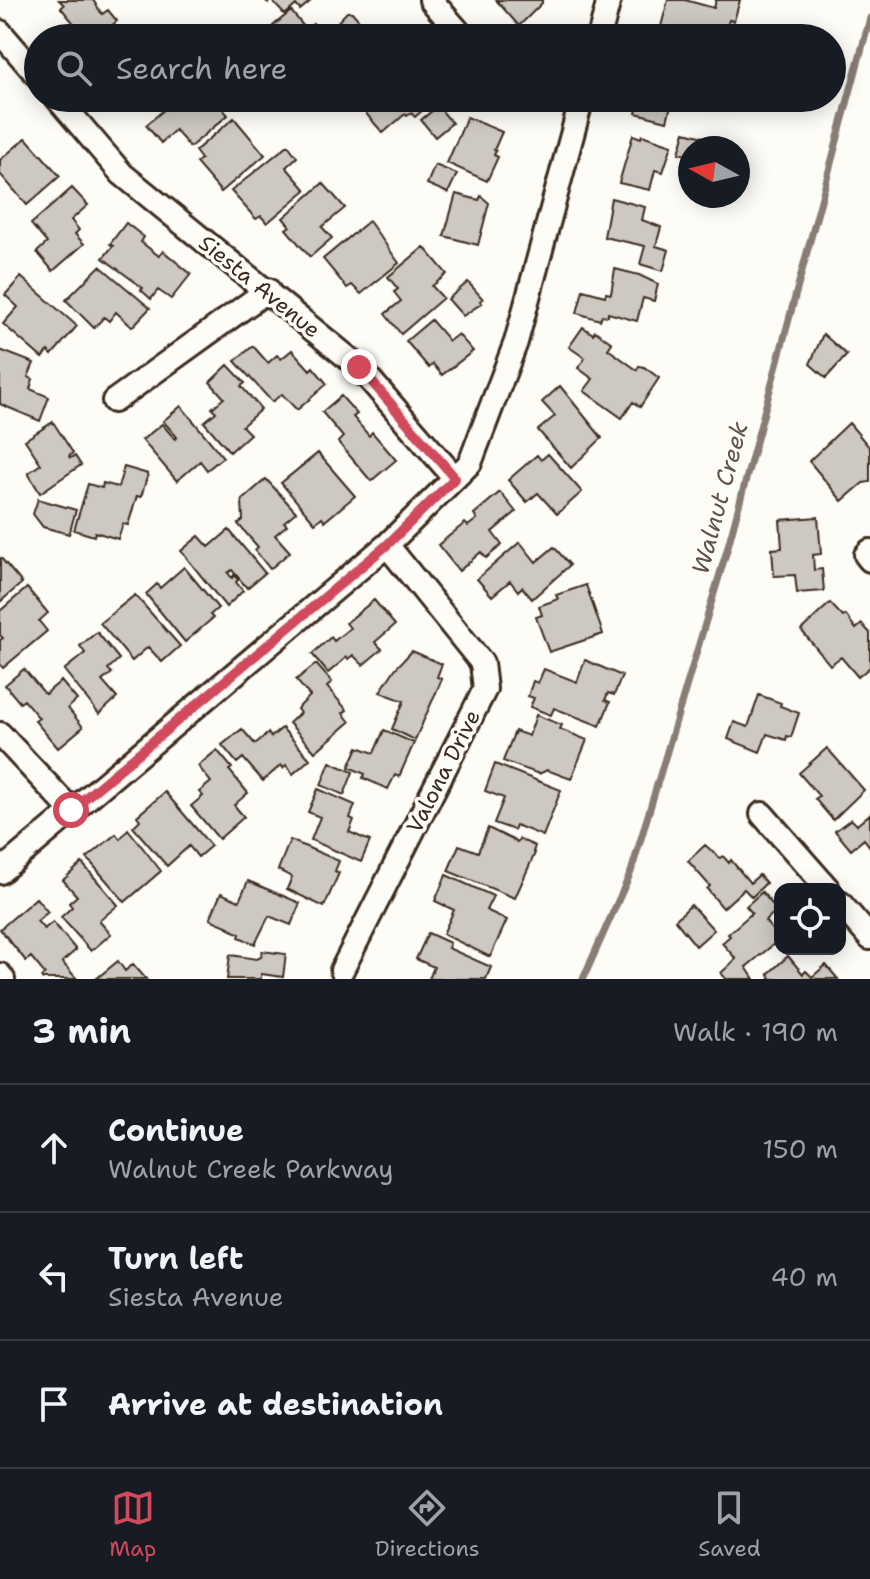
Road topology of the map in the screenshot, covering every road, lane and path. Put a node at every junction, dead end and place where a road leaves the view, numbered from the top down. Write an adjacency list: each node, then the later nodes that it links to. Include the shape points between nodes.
1 (431, 0): 3 (street)
2 (609, 0): 4 (street)
3 (452, 24)
4 (603, 24)
5 (0, 32): 6 (street)
6 (24, 60)
7 (69, 112): 9 (street, Siesta Avenue, via 122,174)
8 (571, 112): 11 (street, via 516,342 470,463)
9 (268, 290): 10 (street); 11 (street, Siesta Avenue, via 359,367)
10 (114, 401)
11 (455, 478): 12 (street)
12 (387, 545): 16 (street); 22 (street, Valona Drive, via 482,663 485,689)
13 (870, 551): 14 (street)
14 (870, 560)
15 (0, 734): 16 (street)
16 (71, 810): 18 (street)
17 (762, 814): 19 (street)
18 (0, 872)
19 (823, 883)
20 (846, 910): 21 (street)
21 (870, 938)
22 (342, 970)

